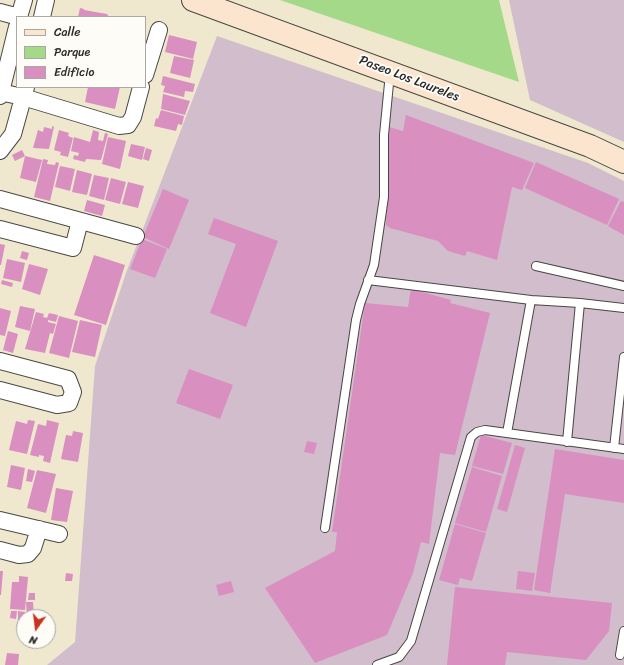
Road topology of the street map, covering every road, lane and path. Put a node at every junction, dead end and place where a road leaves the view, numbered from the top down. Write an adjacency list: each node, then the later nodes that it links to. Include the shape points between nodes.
1 (24, 0): 6 (street)
2 (46, 0): 7 (street)
3 (193, 0): 11 (street, Paseo Los Laureles)
4 (0, 12): 5 (street)
5 (16, 16)
6 (19, 16)
7 (42, 16)
8 (159, 30): 10 (street)
9 (16, 31): 14 (street)
10 (146, 72)
11 (390, 72): 16 (street, Paseo Los Laureles, via 590,146); 22 (lane, via 384,135 384,196 374,266)
12 (141, 88): 13 (street, via 128,125 119,126)
13 (25, 92): 14 (street); 15 (street, via 13,134)
14 (0, 93)
15 (0, 151)
16 (624, 162)
17 (0, 199): 18 (street)
18 (80, 221): 19 (street, via 73,248); 20 (street)
19 (0, 229)
20 (136, 236)
21 (536, 266): 23 (lane)
22 (368, 280): 24 (lane); 35 (lane, via 356,320)
23 (624, 286)
24 (531, 300): 25 (lane); 30 (lane)
25 (580, 303): 26 (lane); 31 (lane)
26 (624, 308)
27 (624, 357): 32 (lane)
28 (0, 362): 29 (street, via 68,379 73,392 69,403 57,405)
29 (0, 390)
30 (507, 433): 31 (lane); 41 (lane, via 485,430 471,437 412,641 399,657)
31 (566, 442): 32 (lane)
32 (614, 448): 33 (lane)
33 (624, 449)
34 (0, 520): 36 (street)
35 (325, 528)
36 (39, 529): 37 (street); 38 (street, via 33,548 28,554 18,555)
37 (58, 534)
38 (0, 550)
39 (624, 631): 40 (lane)
40 (620, 655)
41 (377, 665)

